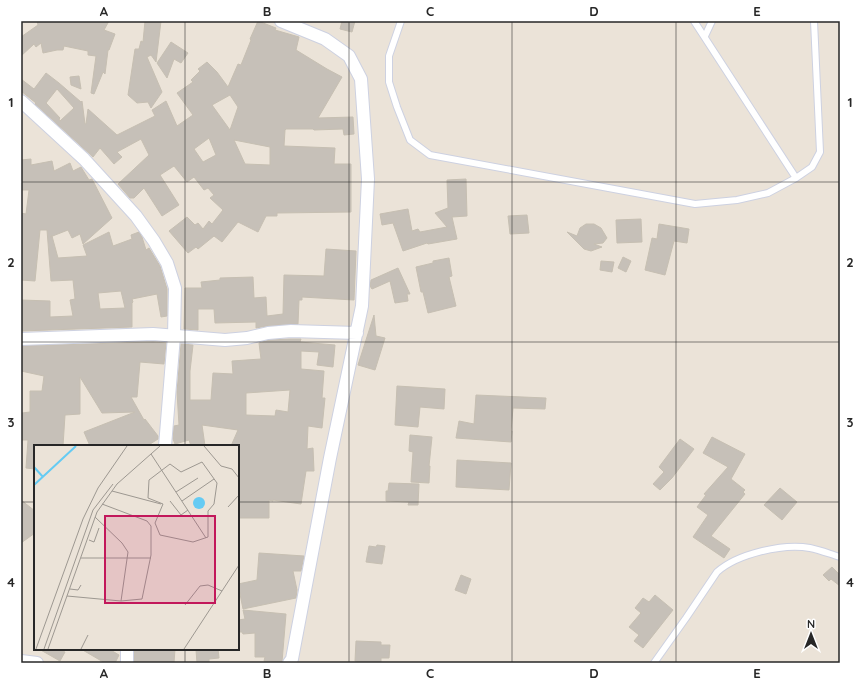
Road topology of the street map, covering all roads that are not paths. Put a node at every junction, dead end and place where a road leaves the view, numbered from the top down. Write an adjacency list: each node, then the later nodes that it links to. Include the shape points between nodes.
1 (281, 21): 9 (street, via 325,39 349,56 361,80 368,179 362,306)
2 (401, 21): 8 (lane, via 389,56 389,82 410,140 430,155 695,204 736,200 768,193)
3 (694, 21): 6 (lane)
4 (712, 21): 6 (lane)
5 (814, 21): 8 (lane, via 820,152 812,167)
6 (704, 36): 8 (lane)
7 (21, 101): 10 (street, via 84,159 136,216 154,241 167,263 175,288)
8 (796, 178)
9 (357, 333): 10 (street, via 268,333 225,340); 18 (street, via 330,458 292,659)
10 (174, 336): 11 (street, via 153,334); 12 (street)
11 (21, 339)
12 (165, 445)
13 (840, 557): 19 (lane, via 809,548 773,549 754,553 722,568)
14 (127, 650): 17 (street)
15 (21, 661): 16 (street)
16 (37, 663)
17 (127, 663)
18 (289, 663)
19 (654, 663)

